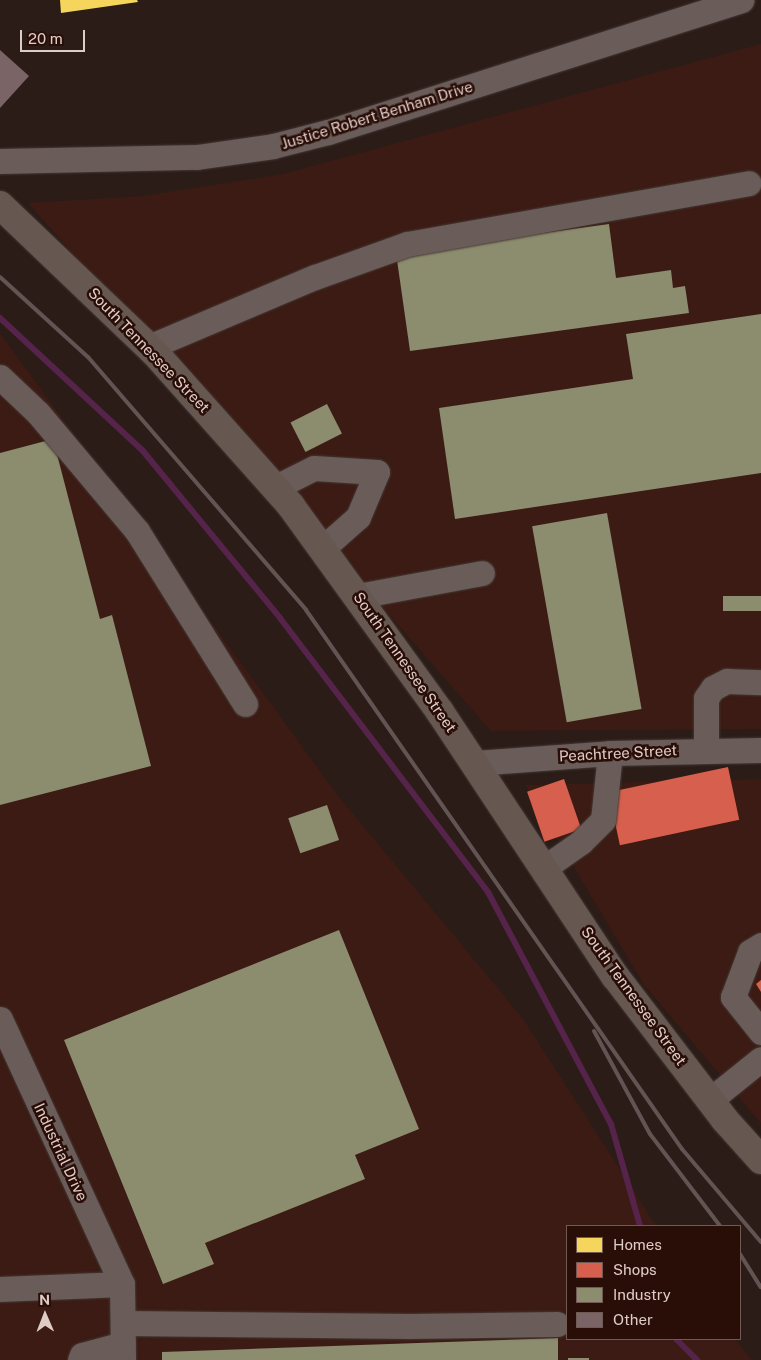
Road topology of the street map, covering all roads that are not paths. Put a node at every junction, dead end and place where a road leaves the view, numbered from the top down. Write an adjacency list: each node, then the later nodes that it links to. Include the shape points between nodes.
1 (741, 0): 2 (street, Justice Robert Benham Drive, via 328,132 273,146 197,157)
2 (0, 161)
3 (749, 183): 5 (street, via 407,244 315,277)
4 (0, 204): 5 (main road, South Tennessee Street)
5 (149, 347): 7 (main road, South Tennessee Street)
6 (0, 377): 12 (street, via 38,413 138,531)
7 (276, 487): 8 (main road, South Tennessee Street); 8 (street, via 314,468 377,472 358,517)
8 (323, 548): 10 (main road, South Tennessee Street)
9 (482, 572): 10 (street)
10 (358, 596): 16 (main road, South Tennessee Street)
11 (761, 682): 13 (street, via 727,681 713,688 706,698)
12 (245, 704)
13 (706, 749): 14 (street, Peachtree Street); 15 (street, Peachtree Street)
14 (761, 750)
15 (610, 753): 16 (street, Peachtree Street); 17 (street, via 603,820 581,842)
16 (476, 763): 17 (main road, South Tennessee Street)
17 (544, 868): 22 (main road, South Tennessee Street, via 615,976)
18 (761, 945): 20 (street, via 750,952 733,997)
19 (0, 1019): 24 (street, Industrial Drive)
20 (761, 1032)
21 (761, 1059): 22 (street)
22 (710, 1100): 23 (main road, South Tennessee Street)
23 (761, 1160)
24 (122, 1284): 25 (street); 27 (street, Industrial Drive)
25 (0, 1289)
26 (557, 1324): 27 (street, via 409,1326)
27 (123, 1342): 28 (street, via 82,1355)
28 (80, 1360)

